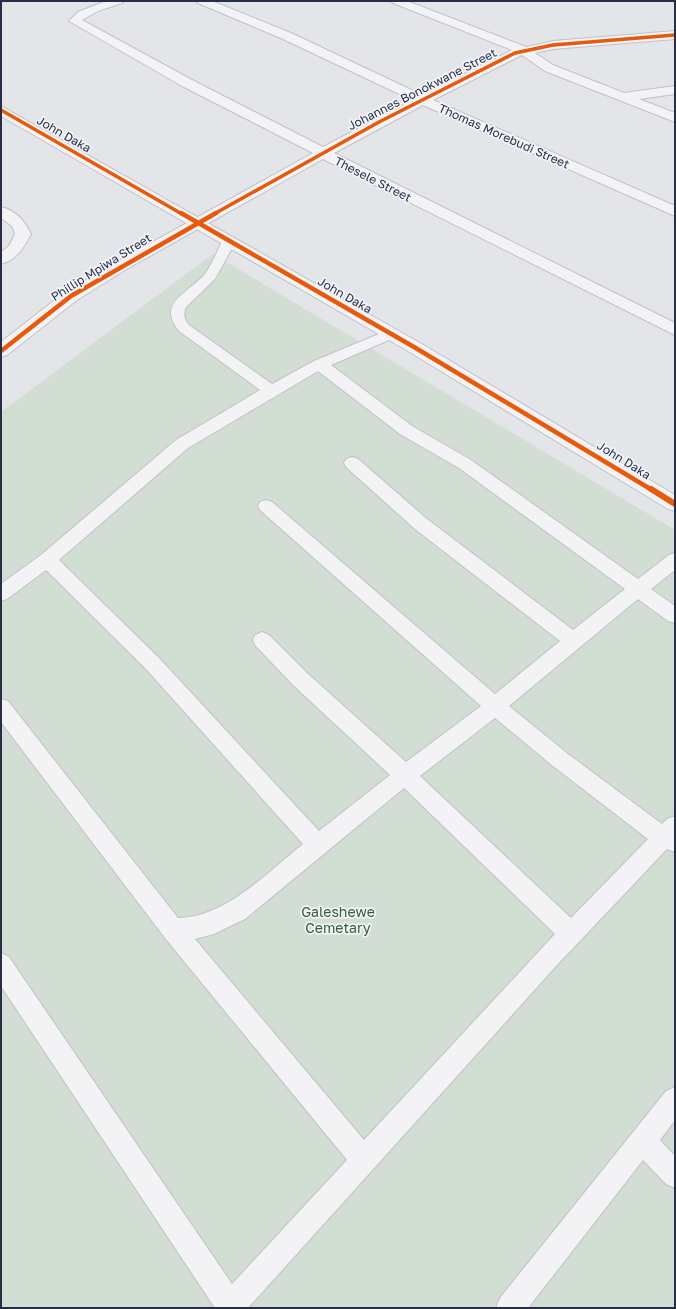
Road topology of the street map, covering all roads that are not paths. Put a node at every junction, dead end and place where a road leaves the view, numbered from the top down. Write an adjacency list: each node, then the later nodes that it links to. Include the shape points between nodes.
1 (118, 1): 11 (street, Thesele Street, via 83,14 75,21)
2 (202, 1): 8 (street, Thomas Morebudi Street, via 287,36)
3 (397, 1): 5 (street)
4 (675, 35): 5 (street, Johannes Bonokwane Street, via 593,41)
5 (523, 50): 7 (street, via 549,68); 8 (street, Johannes Bonokwane Street)
6 (675, 90): 7 (street)
7 (623, 97): 10 (street)
8 (423, 100): 11 (street, Johannes Bonokwane Street); 13 (street, Thomas Morebudi Street)
9 (1, 110): 14 (street, John Daka)
10 (675, 118)
11 (323, 153): 14 (street, Johannes Bonokwane Street); 17 (street, Thesele Street)
12 (1, 211): 16 (street, via 19,224 23,234 15,249)
13 (675, 212)
14 (199, 223): 15 (street, John Daka); 19 (street, Phillip Mpiwa Street, via 71,296)
15 (229, 241): 18 (street, John Daka); 21 (lane, via 204,283 179,306 178,323)
16 (1, 259)
17 (675, 330)
18 (391, 334): 20 (lane); 23 (street, John Daka)
19 (1, 351)
20 (319, 364): 21 (lane); 27 (lane, via 398,424 456,457)
21 (270, 390): 25 (lane, via 182,444)
22 (352, 463): 31 (lane, via 421,524)
23 (675, 504)
24 (266, 506): 32 (lane)
25 (48, 560): 28 (lane); 36 (lane, via 140,649)
26 (675, 560): 27 (lane)
27 (638, 589): 29 (lane); 31 (lane)
28 (1, 594)
29 (675, 616)
30 (262, 640): 34 (lane, via 300,679)
31 (572, 641): 32 (lane)
32 (494, 706): 34 (lane); 35 (lane, via 606,797)
33 (1, 707): 37 (lane)
34 (405, 775): 36 (lane); 38 (lane)
35 (671, 835): 38 (lane)
36 (318, 846): 37 (lane, via 237,911 192,930)
37 (173, 930): 42 (lane)
38 (572, 934): 42 (lane)
39 (1, 965): 44 (lane)
40 (675, 1100): 41 (lane)
41 (644, 1141): 43 (lane); 45 (lane)
42 (363, 1159): 44 (lane)
43 (675, 1175)
44 (230, 1307)
45 (510, 1308)

